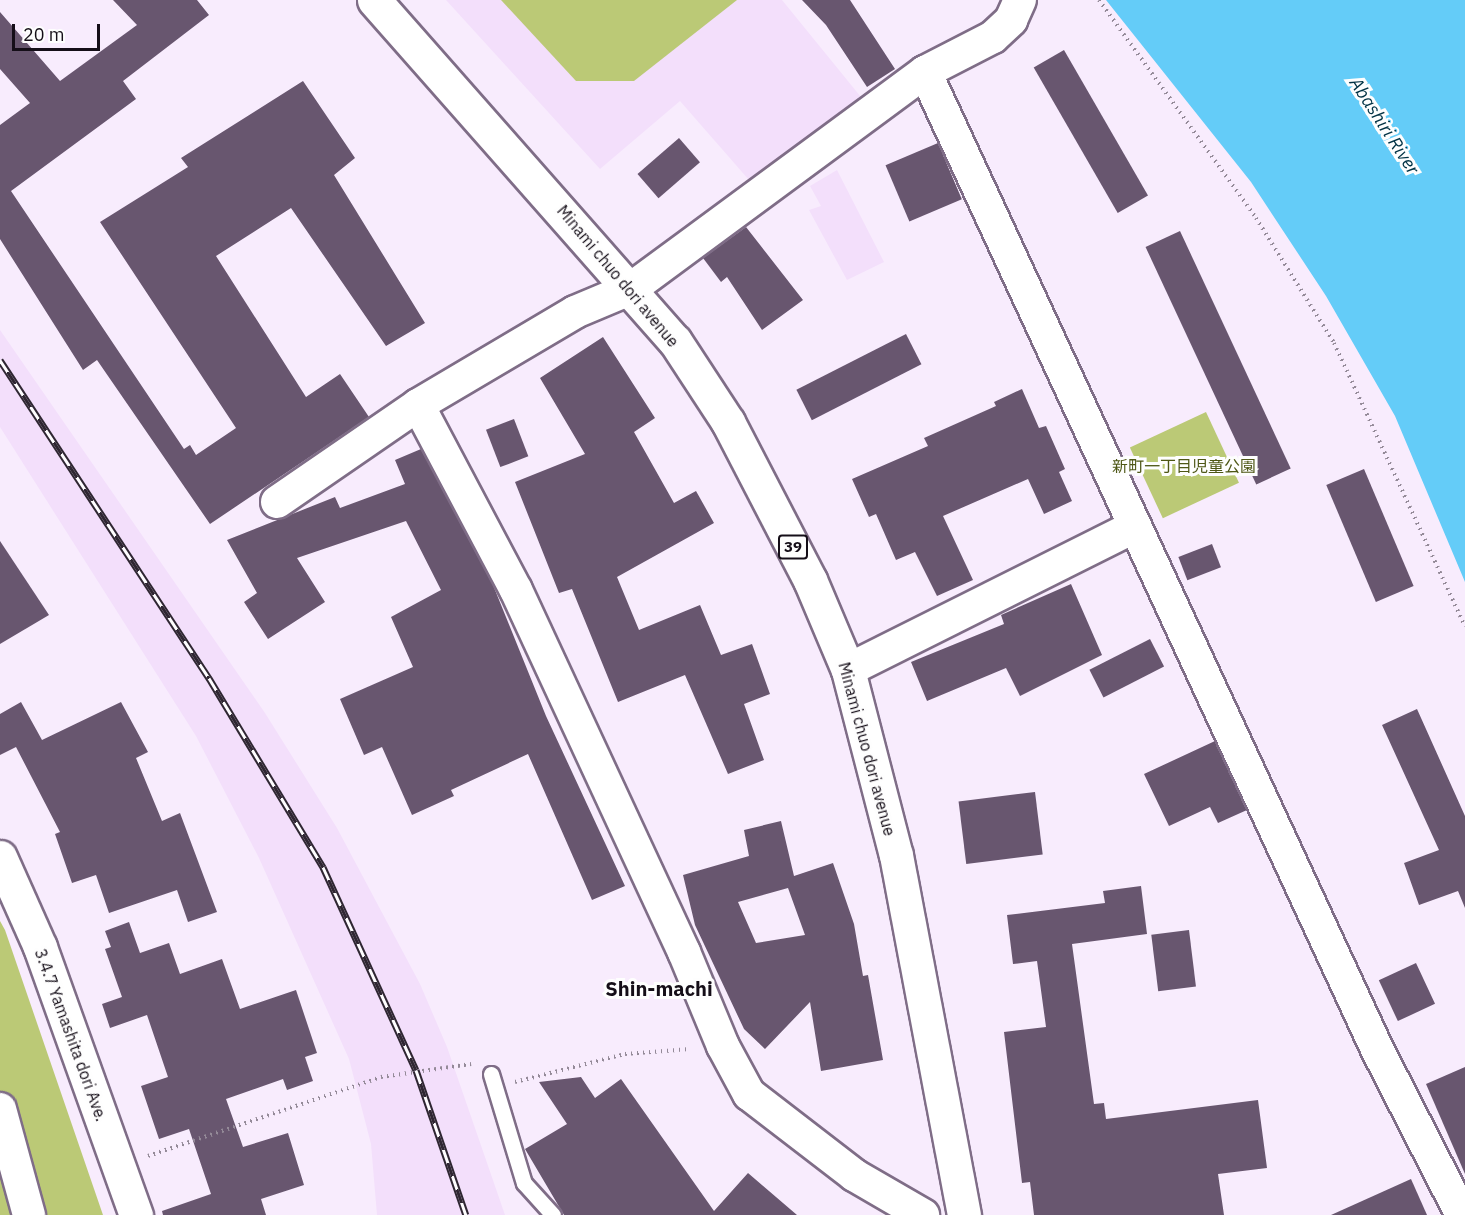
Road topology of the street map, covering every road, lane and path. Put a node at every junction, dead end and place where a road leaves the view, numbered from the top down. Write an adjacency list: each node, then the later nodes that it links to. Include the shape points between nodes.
1 (374, 0): 5 (main road, Minami chuo dori avenue / 39)
2 (1020, 0): 4 (street, via 1011,20 993,38)
3 (1099, 0): 9 (path, via 1256,218 1334,343)
4 (925, 72): 5 (street); 8 (street)
5 (632, 288): 6 (street, via 574,312); 10 (main road, Minami chuo dori avenue / 39, via 675,342 728,423 810,580)
6 (418, 405): 7 (street); 12 (street, via 516,590 684,952)
7 (277, 502)
8 (1135, 526): 10 (street); 21 (street, via 1377,1049)
9 (1465, 626)
10 (848, 670): 20 (main road, Minami chuo dori avenue / 39, via 896,855)
11 (0, 857): 15 (main road, 3.4.7 Yamashita dori Ave., via 40,947)
12 (723, 1046): 13 (path, via 625,1054 503,1085); 19 (street, via 749,1094 782,1122 854,1175)
13 (490, 1074): 15 (path, via 478,1064 381,1077); 18 (lane, via 524,1182)
14 (0, 1109): 16 (street)
15 (119, 1166): 17 (main road, 3.4.7 Yamashita dori Ave.)
16 (29, 1215)
17 (136, 1215)
18 (552, 1215)
19 (923, 1215)
20 (964, 1215)
21 (1462, 1215)

